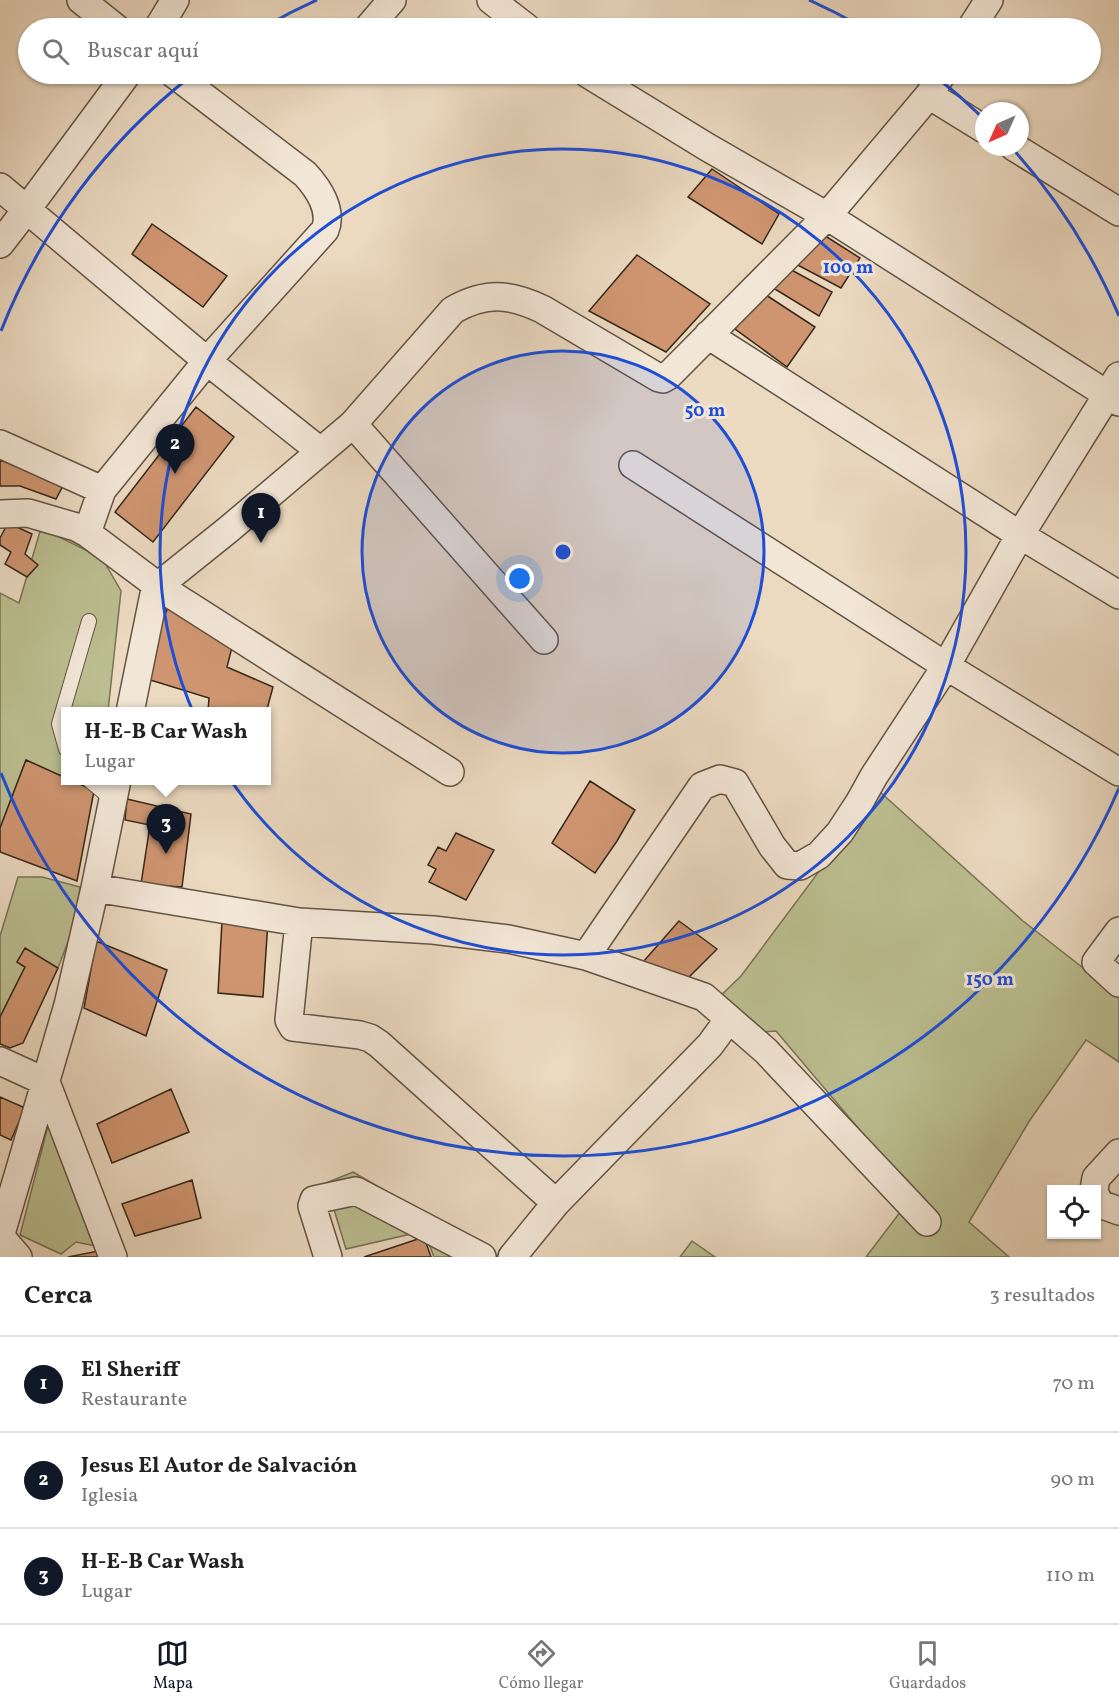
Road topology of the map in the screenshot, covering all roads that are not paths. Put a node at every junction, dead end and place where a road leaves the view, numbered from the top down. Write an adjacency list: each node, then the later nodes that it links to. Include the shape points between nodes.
1 (81, 0): 6 (street)
2 (175, 0): 7 (street)
3 (392, 0): 8 (street)
4 (491, 0): 9 (street)
5 (988, 0): 10 (street)
6 (104, 18)
7 (164, 18)
8 (377, 18)
9 (514, 18)
10 (976, 18)
11 (120, 84): 18 (street)
12 (187, 84): 23 (street, via 315,184 327,224)
13 (604, 84): 20 (street)
14 (935, 84): 15 (street); 20 (street)
15 (975, 121)
16 (1029, 156): 19 (street)
17 (0, 187): 18 (street)
18 (27, 209): 21 (street); 23 (street)
19 (1119, 212)
20 (827, 216): 22 (street); 24 (street)
21 (0, 244)
22 (708, 335): 25 (street, via 663,379 531,304 504,297 481,297 453,310); 32 (street)
23 (207, 361): 27 (street); 29 (street)
24 (1115, 391): 32 (street)
25 (353, 424): 27 (street); 36 (street)
26 (0, 444): 29 (street)
27 (320, 451): 33 (street)
28 (633, 465): 37 (street)
29 (102, 490): 31 (street)
30 (0, 514): 31 (street, via 28,513)
31 (87, 533): 33 (street)
32 (1020, 535): 34 (street); 37 (street)
33 (158, 586): 39 (street); 40 (street)
34 (1119, 595)
35 (89, 621): 38 (lane)
36 (544, 640)
37 (946, 666): 41 (street); 46 (street, via 840,832 819,855 800,866 787,865 735,783 720,779 702,786)
38 (64, 707)
39 (131, 707)
40 (450, 772)
41 (1119, 772)
42 (115, 790): 43 (street)
43 (94, 888): 44 (street); 50 (street)
44 (299, 922): 46 (street, via 433,930); 53 (street, via 290,1024 360,1035 379,1044)
45 (1119, 931): 47 (street, via 1096,962)
46 (586, 956): 48 (street, via 704,997)
47 (1119, 983)
48 (729, 1019): 53 (street, via 710,1045); 56 (street, via 766,1051)
49 (0, 1061): 50 (street)
50 (46, 1082): 57 (street); 60 (street)
51 (1119, 1153): 52 (street, via 1096,1178)
52 (1095, 1185)
53 (556, 1203): 62 (street)
54 (1101, 1204): 55 (street)
55 (1119, 1211)
56 (927, 1222)
57 (0, 1236): 59 (street)
58 (326, 1256): 61 (street, via 313,1202 356,1191)
59 (18, 1257)
60 (113, 1257)
61 (482, 1257)
62 (513, 1257)

